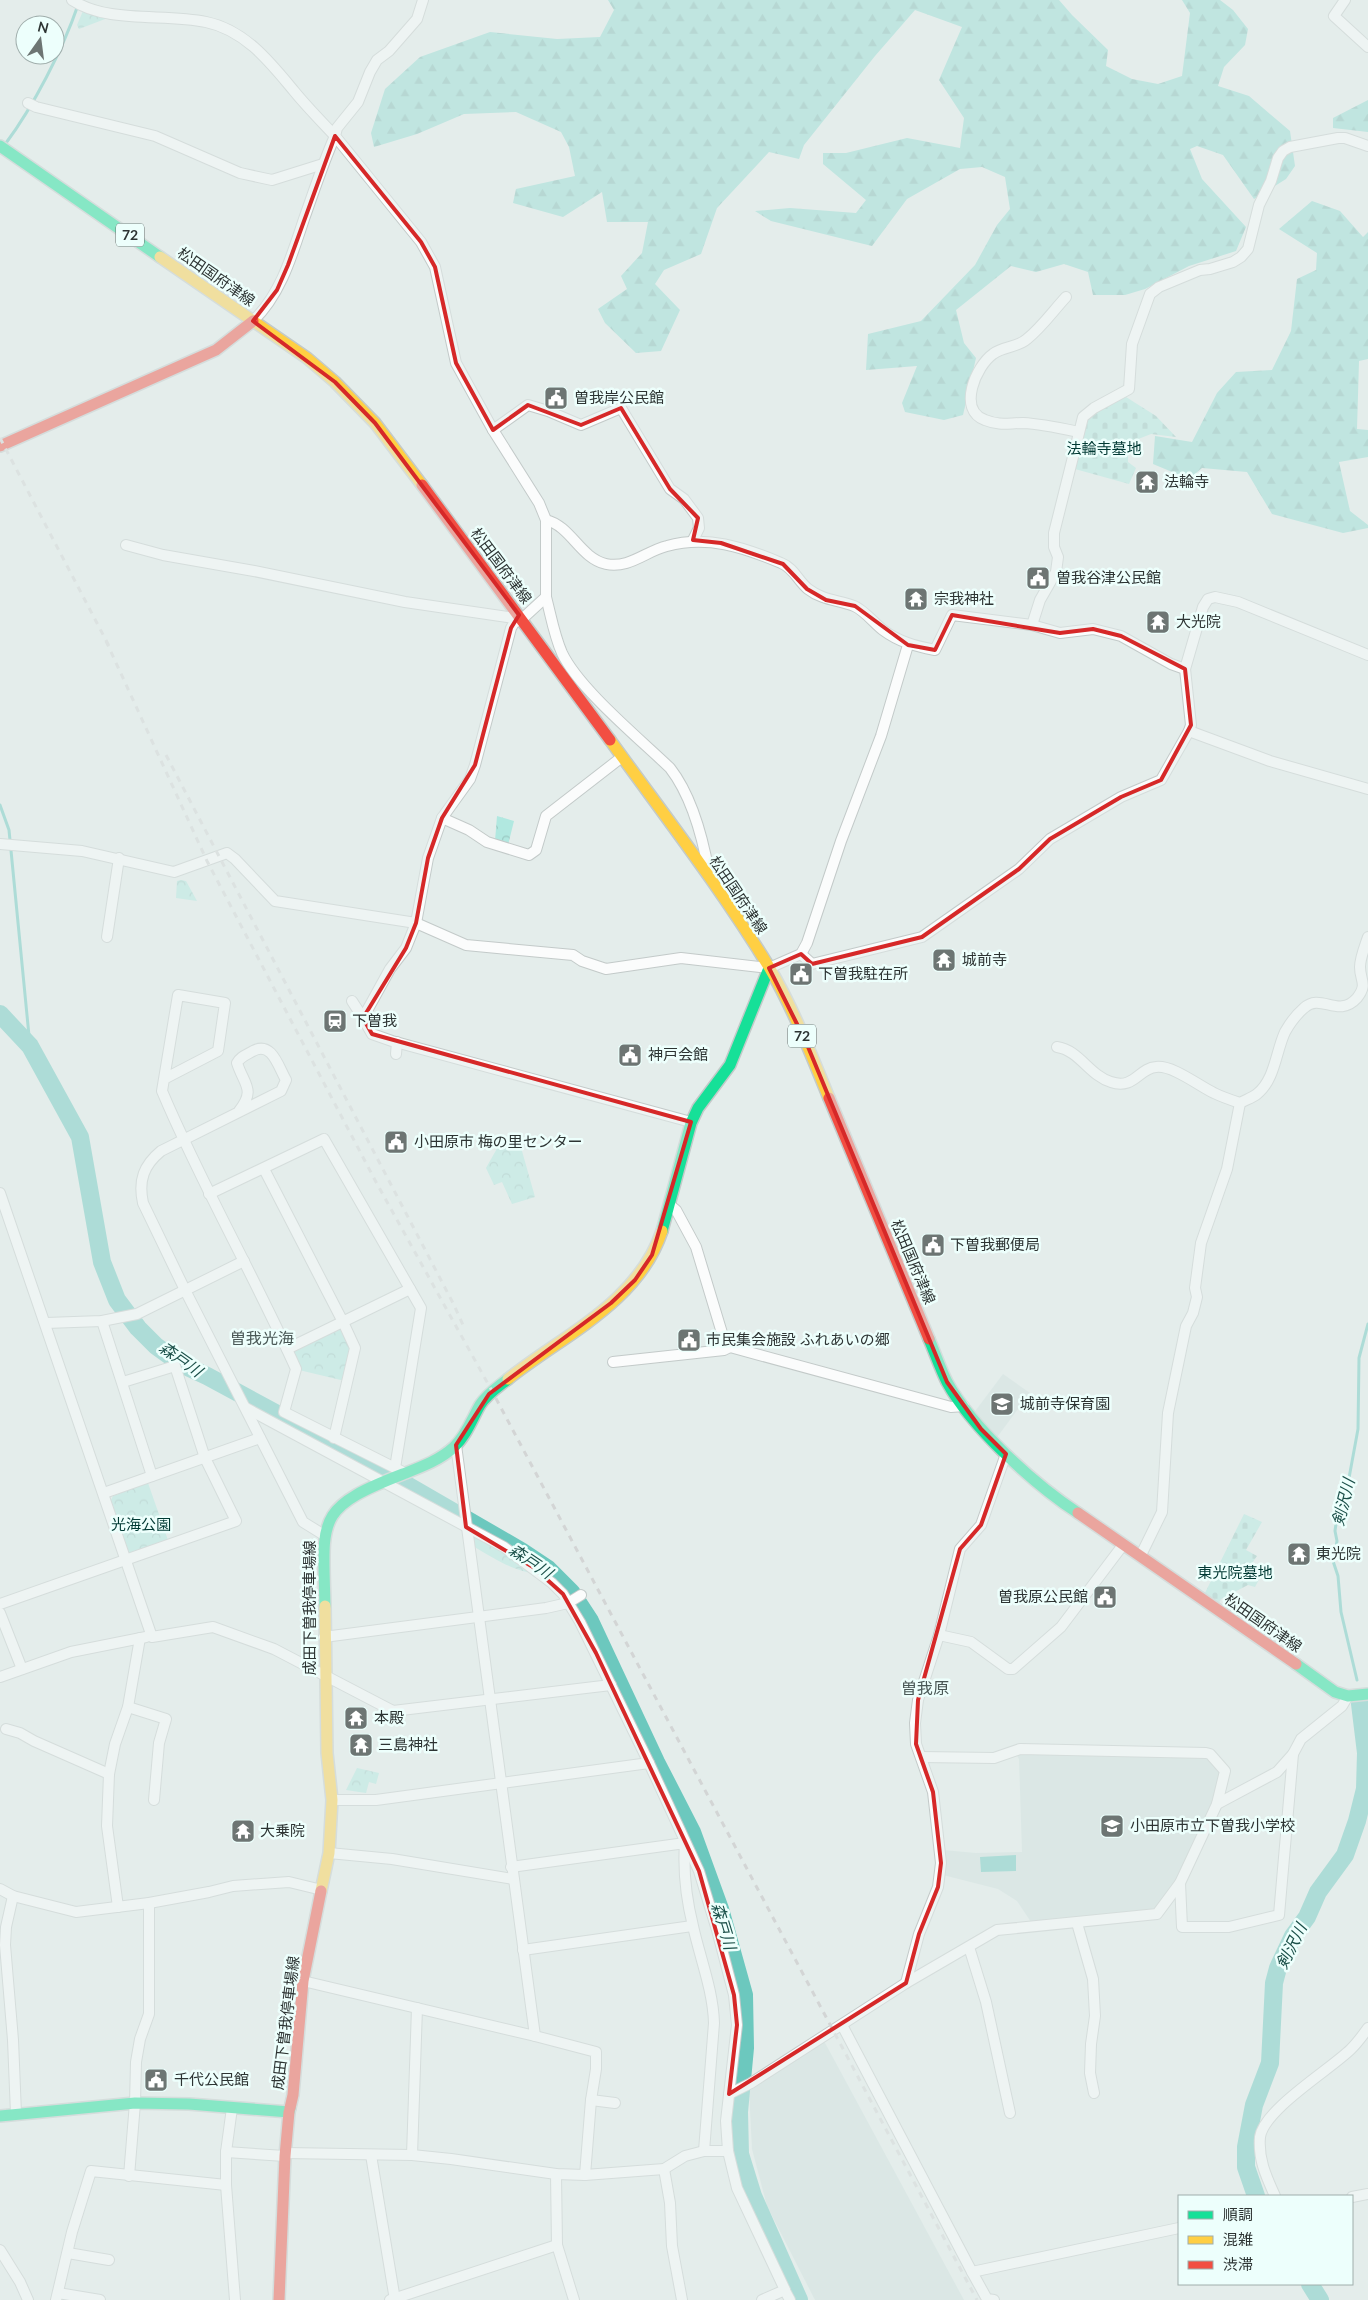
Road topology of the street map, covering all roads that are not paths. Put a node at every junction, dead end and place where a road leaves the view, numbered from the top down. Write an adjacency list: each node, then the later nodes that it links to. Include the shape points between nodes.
1 (423, 0): 6 (street, via 417,19 377,60 358,102 337,128)
2 (1345, 0): 4 (street, via 1334,16)
3 (73, 1): 6 (street, via 85,7 133,16 207,22 230,30 270,60)
4 (1368, 48)
5 (31, 104): 9 (street, via 155,136 240,173 272,180)
6 (335, 136): 9 (street); 12 (street, via 420,242 435,267 456,363)
7 (1368, 146): 13 (street, via 1338,138 1283,151 1259,205 1248,249 1233,262 1200,270 1150,294 1132,344 1129,389 1083,417)
8 (3, 149): 11 (main road, 松田国府津線 / 72)
9 (323, 164): 11 (street, via 288,265 276,290)
10 (1066, 297): 13 (street, via 1019,346 994,353 986,360 974,383 970,404 980,418 995,423 1045,425)
11 (253, 320): 14 (main road, via 216,350); 19 (main road, 松田国府津線 / 72, via 336,382 375,423)
12 (493, 430): 15 (street); 16 (street, via 528,405 581,425 621,408 670,489 684,498 698,518 699,528)
13 (1079, 432): 20 (street, via 1054,533 1058,557 1056,572 1040,600)
14 (0, 446)
15 (546, 520): 16 (street, via 559,525 587,554 606,564 627,564 665,546); 18 (street)
16 (693, 540): 21 (street, via 722,543 783,564 807,589 826,600 855,606)
17 (126, 545): 19 (street, via 405,602)
18 (546, 597): 19 (street); 30 (street, via 553,627 567,662 587,688 680,781 704,845)
19 (522, 619): 25 (main road, 松田国府津線 / 72); 27 (street, via 511,628 476,765 470,779)
20 (1032, 626): 21 (street, via 952,615 935,650); 23 (street, via 1060,633 1093,629 1121,636)
21 (908, 645): 34 (street, via 881,736 808,943)
22 (1368, 655): 23 (street, via 1238,602 1215,597 1208,599 1203,607)
23 (1185, 669): 24 (street)
24 (1189, 731): 26 (street, via 1270,761); 34 (street, via 1161,780 1121,797 1050,839 1019,869 922,937 812,964)
25 (622, 757): 27 (street, via 546,816 536,850 529,855 487,842); 30 (main road, 松田国府津線 / 72)
26 (1368, 790)
27 (442, 818): 31 (street, via 428,858)
28 (2, 844): 29 (street, via 82,851)
29 (119, 858): 31 (street, via 174,872 227,853 275,901); 32 (street)
30 (710, 879): 35 (main road, 松田国府津線 / 72)
31 (416, 923): 35 (street, via 466,945 573,954 582,961 606,969 681,958); 37 (street, via 406,948 390,969)
32 (107, 937)
33 (1368, 937): 42 (street, via 1360,965 1364,988 1357,998 1346,1007 1311,1002 1305,1007 1285,1033 1262,1090)
34 (800, 954): 35 (street)
35 (769, 968): 44 (main road, 成田下曽我停車場線, via 729,1067); 61 (main road, 松田国府津線 / 72, via 806,1042 947,1382)
36 (352, 1001): 37 (street)
37 (363, 1018): 38 (street, via 372,1034)
38 (397, 1042): 40 (street); 44 (street)
39 (1057, 1047): 42 (street, via 1070,1051 1111,1082 1128,1083 1153,1066 1160,1067)
40 (396, 1054)
41 (164, 1079): 41 (street, via 218,1051 225,1003 178,995); 45 (street, via 162,1091)
42 (1240, 1103): 74 (street, via 1227,1169 1201,1243 1193,1314 1186,1326 1168,1413 1162,1512)
43 (239, 1111): 43 (street, via 246,1102 249,1088 237,1063 240,1058 260,1048 266,1049 271,1052 286,1080 284,1085 281,1091); 45 (street)
44 (691, 1122): 49 (main road, 成田下曽我停車場線)
45 (182, 1139): 48 (street); 52 (street, via 149,1161 140,1188 143,1202)
46 (264, 1169): 48 (street); 51 (street, via 324,1139); 54 (street)
47 (0, 1193): 55 (street)
48 (209, 1194): 50 (street)
49 (670, 1205): 56 (street, via 696,1247 722,1333); 64 (main road, 成田下曽我停車場線, via 652,1255 635,1280 610,1303 489,1394)
50 (244, 1261): 52 (street); 57 (street)
51 (410, 1289): 54 (street); 67 (street, via 422,1308)
52 (185, 1290): 53 (street, via 135,1314); 60 (street)
53 (102, 1321): 55 (street); 59 (street)
54 (344, 1322): 57 (street); 63 (street, via 355,1348)
55 (46, 1323): 70 (street)
56 (730, 1347): 58 (street); 61 (street, via 951,1408)
57 (287, 1349): 63 (street, via 296,1369 284,1412)
58 (613, 1362)
59 (123, 1382): 66 (street, via 174,1366); 68 (street)
60 (244, 1405): 62 (street); 69 (street)
61 (964, 1406): 65 (main road, 松田国府津線 / 72)
62 (260, 1438): 66 (street); 72 (street, via 303,1522)
63 (334, 1438): 67 (street)
64 (456, 1445): 67 (main road, 成田下曽我停車場線, via 441,1459); 71 (street)
65 (1006, 1454): 73 (main road, 松田国府津線 / 72, via 1066,1505); 81 (street, via 981,1525 960,1549)
66 (205, 1458): 68 (street); 75 (street, via 236,1521)
67 (400, 1470): 69 (main road, 成田下曽我停車場線)
68 (152, 1476): 70 (street)
69 (383, 1482): 71 (street); 72 (main road, 成田下曽我停車場線, via 336,1508)
70 (104, 1493): 75 (street)
71 (466, 1526): 77 (street, via 533,1567); 80 (street)
72 (324, 1535): 83 (main road, 成田下曽我停車場線)
73 (1123, 1545): 74 (main road, 松田国府津線 / 72); 81 (street, via 1061,1627 1013,1669 1008,1669 971,1642)
74 (1142, 1555): 90 (main road, 松田国府津線 / 72, via 1335,1692)
75 (126, 1559): 78 (street); 82 (street)
76 (581, 1595): 77 (street)
77 (570, 1602): 80 (street); 88 (street)
78 (0, 1604)
79 (0, 1613): 85 (street)
80 (478, 1616): 83 (street); 91 (street)
81 (939, 1635): 95 (street, via 918,1700 916,1744)
82 (152, 1636): 84 (street); 86 (street, via 213,1627 274,1649)
83 (324, 1637): 86 (main road, 成田下曽我停車場線)
84 (140, 1638): 85 (street, via 71,1652); 92 (street)
85 (22, 1669): 87 (street)
86 (326, 1676): 91 (street, via 393,1711); 100 (main road, 成田下曽我停車場線, via 327,1754)
87 (0, 1677)
88 (611, 1685): 91 (street); 96 (street)
89 (1368, 1694): 90 (main road)
90 (1348, 1696): 94 (street, via 1342,1706 1300,1739)
91 (490, 1700): 98 (street)
92 (128, 1707): 97 (street); 99 (street, via 166,1719)
93 (6, 1729): 97 (street)
94 (1293, 1754): 101 (street, via 1277,1772); 106 (street, via 1279,1915 1229,1927 1182,1927)
95 (921, 1757): 101 (street, via 994,1758 1020,1749 1206,1753 1225,1771); 118 (street, via 933,1792 941,1864 938,1888 919,1934)
96 (649, 1763): 98 (street); 102 (street)
97 (109, 1774): 111 (street, via 107,1826)
98 (500, 1783): 100 (street, via 376,1800); 104 (street)
99 (154, 1800)
100 (332, 1800): 103 (main road, 成田下曽我停車場線)
101 (1217, 1804): 106 (street)
102 (684, 1842): 104 (street); 113 (street, via 683,1873); 123 (street, via 699,1871 734,1995 737,2025)
103 (329, 1853): 105 (street, via 392,1859); 108 (main road, 成田下曽我停車場線)
104 (511, 1867): 105 (street)
105 (513, 1879): 116 (street)
106 (1180, 1883): 112 (street, via 1157,1914)
107 (0, 1889): 109 (street)
108 (322, 1890): 110 (street, via 289,1882 233,1886); 117 (main road, 成田下曽我停車場線)
109 (13, 1896): 111 (street, via 76,1912); 114 (street)
110 (149, 1903): 111 (street); 126 (street, via 149,2014 136,2062)
111 (118, 1908)
112 (1078, 1923): 115 (street, via 997,1930); 124 (street, via 1093,1979 1095,2016 1090,2073)
113 (692, 1926): 116 (street); 133 (street, via 713,2004)
114 (3, 1944): 131 (street, via 13,2040)
115 (969, 1947): 118 (street); 130 (street, via 986,2002)
116 (523, 1950): 122 (street)
117 (303, 1982): 119 (street); 129 (main road, 成田下曽我停車場線)
118 (906, 1983): 120 (street)
119 (417, 2008): 122 (street); 138 (street)
120 (842, 2025): 123 (street); 152 (street)
121 (1368, 2028): 145 (street, via 1351,2049 1294,2094 1264,2128 1260,2138 1261,2163)
122 (535, 2036): 125 (street, via 596,2052)
123 (729, 2094): 134 (street, via 726,2121)
124 (1094, 2094)
125 (590, 2100): 127 (street); 141 (street)
126 (135, 2103): 128 (main road, 成田下曽我停車場線); 131 (main road, 成田下曽我停車場線); 142 (street)
127 (615, 2103)
128 (232, 2108): 129 (main road, 成田下曽我停車場線); 135 (street)
129 (289, 2112): 136 (main road)
130 (1010, 2113)
131 (16, 2114): 132 (main road, 成田下曽我停車場線)
132 (0, 2116)
133 (704, 2151): 134 (street); 139 (street, via 685,2156)
134 (728, 2151): 153 (street, via 738,2188)
135 (226, 2152): 136 (street); 143 (street)
136 (285, 2154): 137 (street); 158 (main road)
137 (371, 2155): 138 (street); 159 (street)
138 (412, 2156): 140 (street)
139 (664, 2169): 141 (street); 161 (street, via 672,2246)
140 (556, 2174): 141 (street); 148 (street)
141 (585, 2174)
142 (128, 2176): 143 (street); 150 (street, via 91,2171)
143 (226, 2185): 157 (street)
144 (1368, 2194): 146 (street)
145 (1275, 2195)
146 (1353, 2197)
147 (1178, 2228): 152 (street)
148 (557, 2245): 159 (street); 160 (street)
149 (0, 2250): 155 (street)
150 (68, 2253): 151 (street); 154 (street)
151 (109, 2260)
152 (972, 2272): 164 (street)
153 (784, 2289): 162 (street); 163 (street)
154 (57, 2296): 156 (street)
155 (28, 2300)
156 (100, 2300)
157 (235, 2300)
158 (279, 2300)
159 (393, 2300)
160 (574, 2300)
161 (682, 2300)
162 (762, 2300)
163 (790, 2300)
164 (990, 2300)

